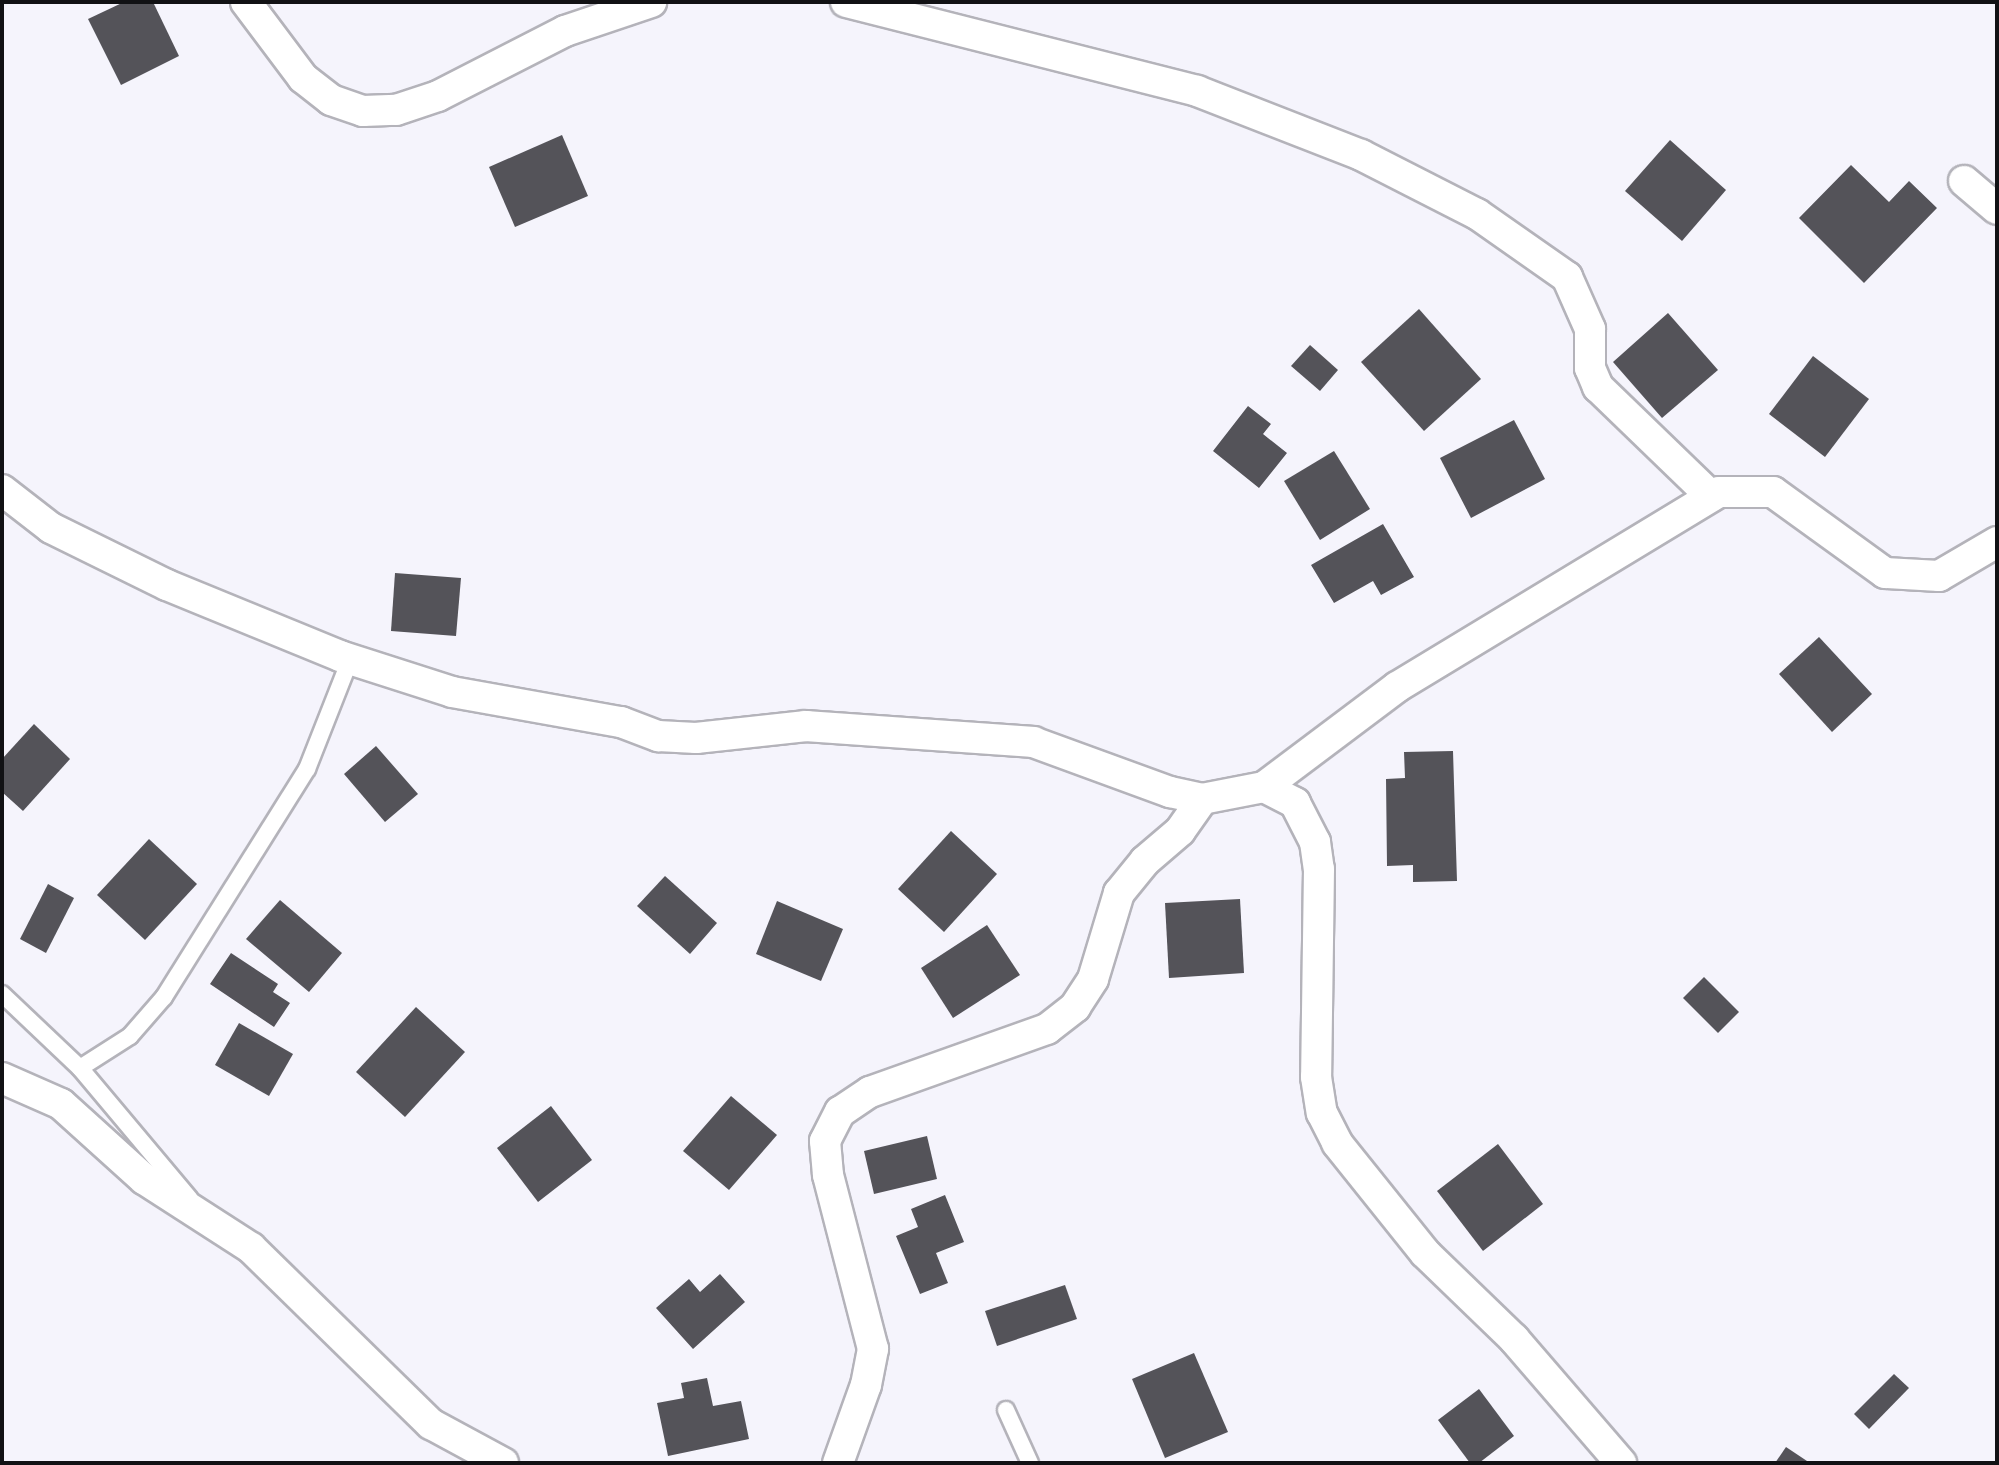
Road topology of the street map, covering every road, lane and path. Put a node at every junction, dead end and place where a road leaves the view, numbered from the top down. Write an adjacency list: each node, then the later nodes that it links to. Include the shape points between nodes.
1 (246, 2): 2 (street, via 303,78 331,100 363,111 396,110 438,96 565,31)
2 (651, 2)
3 (846, 2): 7 (street, via 1197,91 1361,155 1477,214 1567,277 1590,329 1590,368 1598,387)
4 (1964, 181): 5 (street)
5 (1997, 209)
6 (2, 490): 9 (street, via 51,528 167,585)
7 (1711, 496): 8 (street, via 1749,488 1773,492 1885,573 1939,576); 10 (street, via 1397,687)
8 (1997, 542)
9 (350, 660): 11 (street, via 452,692 621,722 658,736 696,738 806,726 1033,742); 14 (lane, via 307,769 164,997 130,1036)
10 (1264, 787): 11 (street); 22 (street, via 1295,803 1315,842 1316,1077 1322,1113 1337,1143 1425,1253 1514,1339)
11 (1202, 799): 20 (street, via 1180,831 1119,893 1093,979 1075,1007 1047,1029 870,1092 840,1112 825,1141 828,1175 873,1349)
12 (2, 994): 14 (lane)
13 (2, 1052): 16 (street)
14 (80, 1068): 17 (lane)
15 (2, 1078): 16 (street)
16 (37, 1092): 17 (street, via 61,1104 144,1179)
17 (204, 1215): 19 (street, via 262,1259 431,1424)
18 (1006, 1410): 21 (lane)
19 (503, 1463)
20 (838, 1463)
21 (1030, 1463)
22 (1621, 1463)

